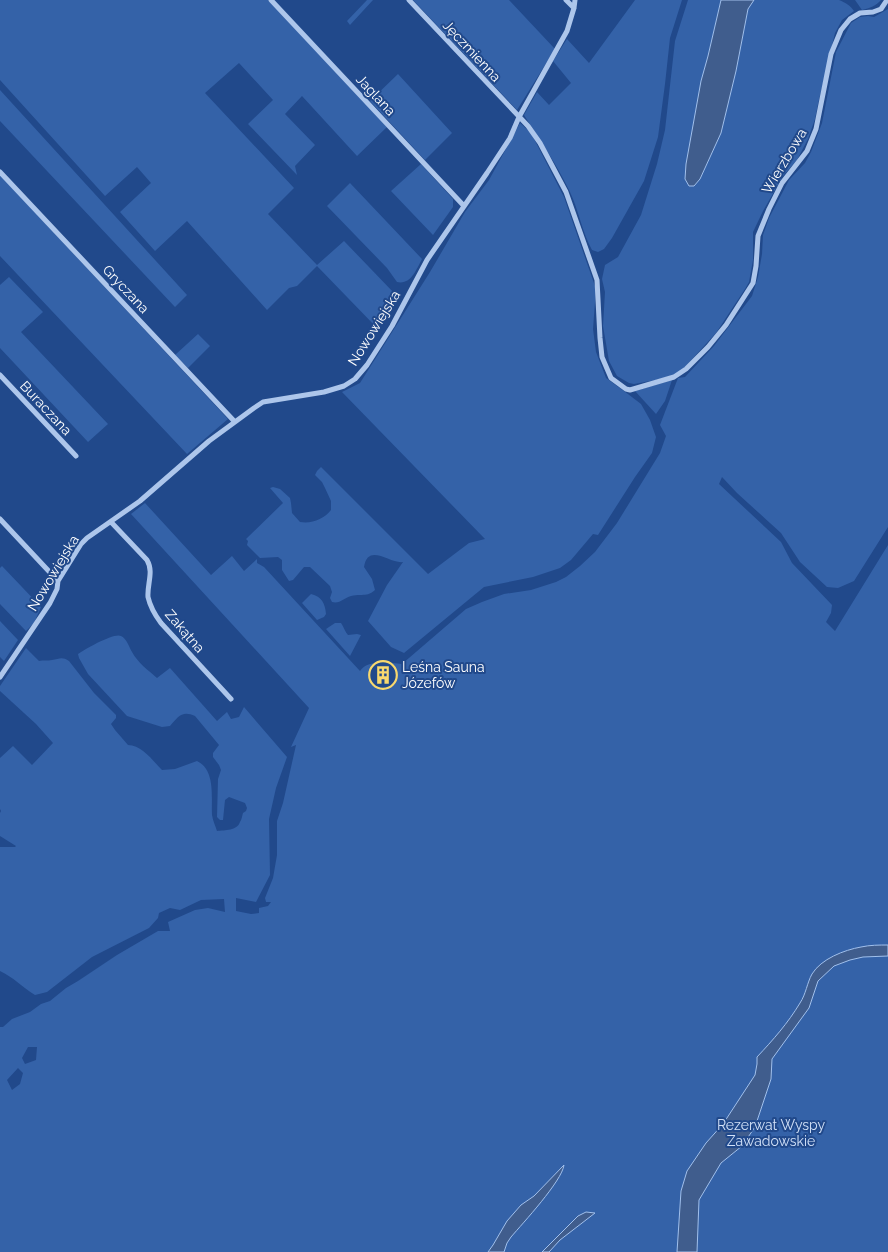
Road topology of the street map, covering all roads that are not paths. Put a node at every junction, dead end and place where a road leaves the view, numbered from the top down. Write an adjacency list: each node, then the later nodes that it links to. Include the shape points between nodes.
1 (271, 0): 9 (street, Jaglana)
2 (409, 0): 7 (street, Jęczmienna)
3 (566, 0): 6 (street)
4 (575, 0): 6 (street, Nowowiejska)
5 (887, 0): 11 (street, Wierzbowa, via 880,9 860,13 850,19 841,30 831,54 816,129 807,151 782,183 758,236 753,283 708,347 686,369 674,377)
6 (574, 8): 7 (street, Nowowiejska, via 561,43)
7 (519, 117): 9 (street, Nowowiejska, via 510,138); 11 (street, Jęczmienna, via 540,143 566,192 597,280 602,357 610,378)
8 (0, 172): 12 (street, Gryczana)
9 (464, 206): 12 (street, Nowowiejska, via 427,260 367,366 355,379 324,392 263,402)
10 (0, 375): 13 (street, Buraczana)
11 (630, 390)
12 (235, 422): 15 (street, Nowowiejska)
13 (76, 456)
14 (0, 519): 16 (street)
15 (111, 522): 16 (street, Nowowiejska, via 87,538); 18 (street, Zakątna, via 149,564 148,597 160,623)
16 (58, 581): 17 (street, Nowowiejska, via 50,602)
17 (0, 677)
18 (230, 699)

